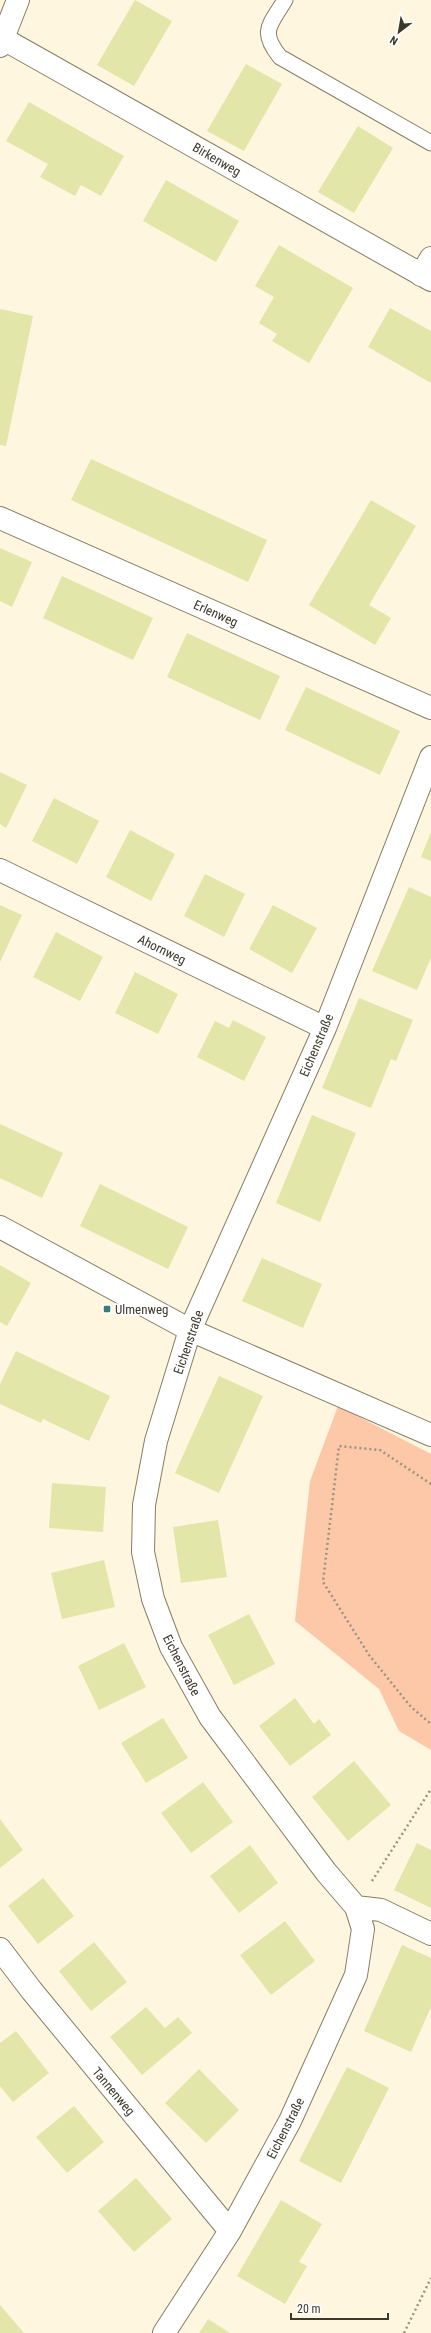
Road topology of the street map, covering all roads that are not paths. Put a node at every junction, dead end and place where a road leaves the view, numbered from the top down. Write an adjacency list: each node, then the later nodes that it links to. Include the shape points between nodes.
1 (18, 0): 3 (street)
2 (285, 0): 4 (lane, via 268,28 269,44 280,57)
3 (1, 40): 5 (street, Birkenweg)
4 (431, 143)
5 (428, 271)
6 (0, 518): 7 (street, Erlenweg)
7 (431, 708)
8 (431, 757): 10 (street, Eichenstraße)
9 (0, 870): 10 (street, Ahornweg)
10 (325, 1028): 12 (street, Eichenstraße)
11 (0, 1227): 12 (street)
12 (190, 1330): 13 (street); 14 (street, Eichenstraße, via 156,1441 144,1505 143,1552 153,1599 171,1647 210,1717 326,1872)
13 (431, 1435)
14 (356, 1907): 15 (street, via 381,1910); 17 (street, Eichenstraße, via 363,1929 356,1975 290,2121)
15 (431, 1934)
16 (0, 1949): 17 (street, Tannenweg, via 37,1998)
17 (230, 2231): 18 (street, Eichenstraße)
18 (164, 2333)

